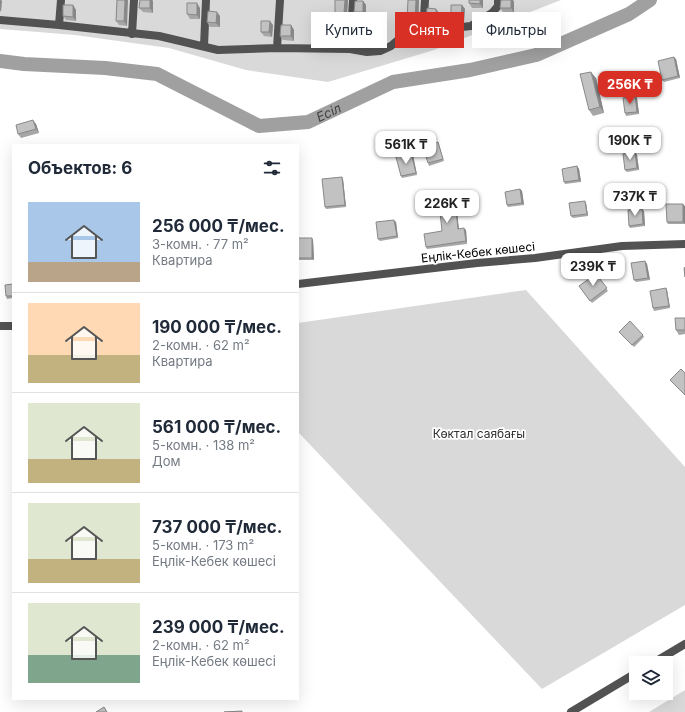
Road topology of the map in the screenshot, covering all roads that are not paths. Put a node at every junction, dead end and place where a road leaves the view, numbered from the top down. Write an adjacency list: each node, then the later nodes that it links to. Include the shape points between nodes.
1 (60, 0): 10 (street)
2 (134, 0): 12 (street)
3 (206, 0): 14 (street)
4 (280, 0): 15 (street)
5 (353, 0): 16 (street)
6 (425, 0): 8 (street)
7 (498, 0): 11 (street, via 498,6 492,13 471,26)
8 (424, 12)
9 (0, 20): 10 (street)
10 (59, 25): 12 (street)
11 (464, 27)
12 (132, 34): 14 (street, via 159,36)
13 (395, 43): 16 (street, via 380,51)
14 (204, 46): 15 (street, via 218,50)
15 (277, 48): 16 (street)
16 (350, 49)
17 (685, 244): 18 (street, Еңлік-Кебек көшесі, via 622,246)
18 (299, 284)
19 (0, 326): 20 (street)
20 (12, 326)
21 (685, 644): 22 (street)
22 (665, 656)
23 (629, 677): 24 (street)
24 (571, 712)

